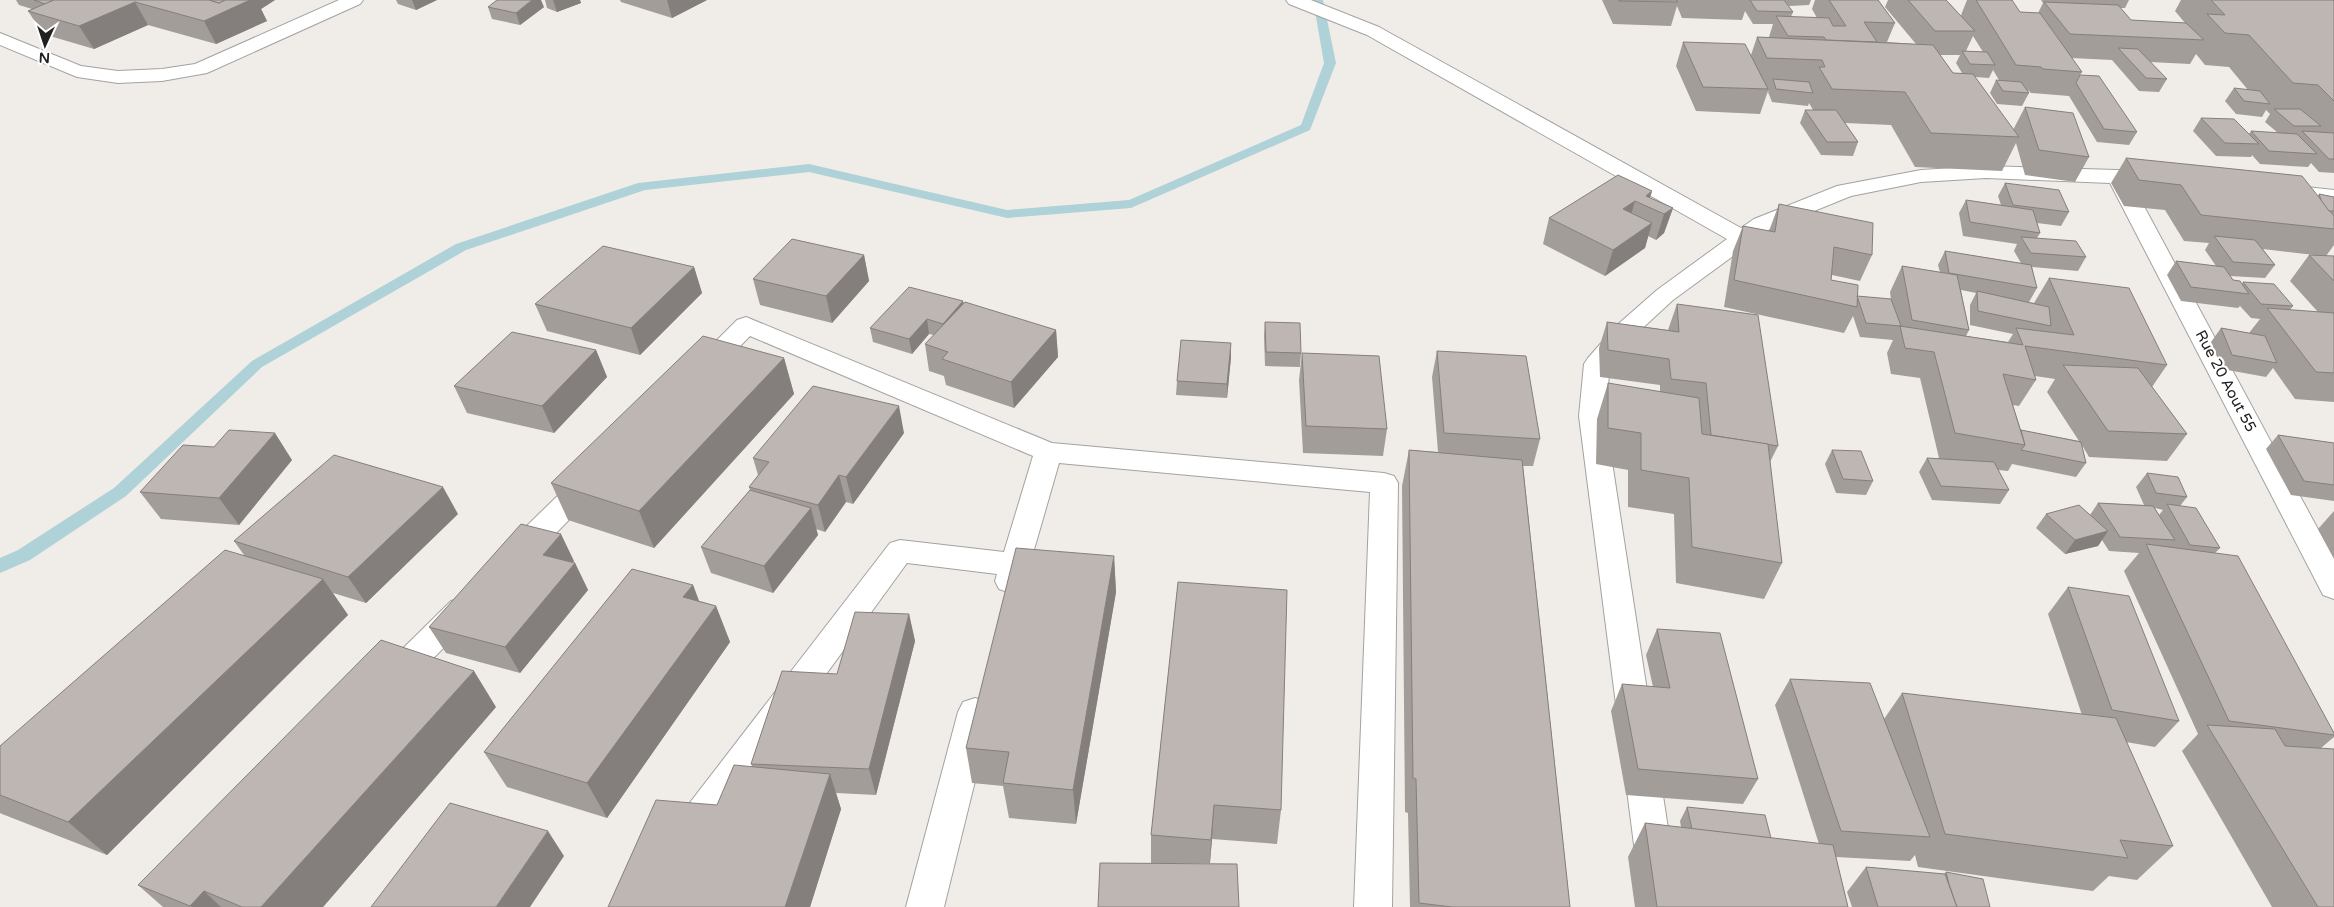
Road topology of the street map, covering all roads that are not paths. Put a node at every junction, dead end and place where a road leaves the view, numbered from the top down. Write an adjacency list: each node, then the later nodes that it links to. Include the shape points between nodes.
1 (354, 0): 3 (street, via 200,69 162,75 118,77 77,70)
2 (1295, 0): 8 (street, via 1373,31)
3 (0, 38)
4 (2117, 176): 5 (street); 8 (street, via 1986,172 1921,176 1845,191 1762,224); 13 (street, Rue 20 Aout 55)
5 (2171, 180)
6 (2257, 189): 7 (street)
7 (2334, 197)
8 (1742, 238): 20 (street, via 1665,295 1625,331 1597,364 1592,416)
9 (683, 388): 10 (street, via 746,325)
10 (1048, 452): 12 (street); 19 (street, via 1384,483)
11 (606, 466): 16 (street)
12 (1014, 565): 14 (street); 17 (street, via 900,551)
13 (2334, 586)
14 (1001, 612)
15 (982, 688): 18 (street)
16 (374, 697)
17 (669, 860)
18 (925, 907)
19 (1373, 907)
20 (1662, 907)

